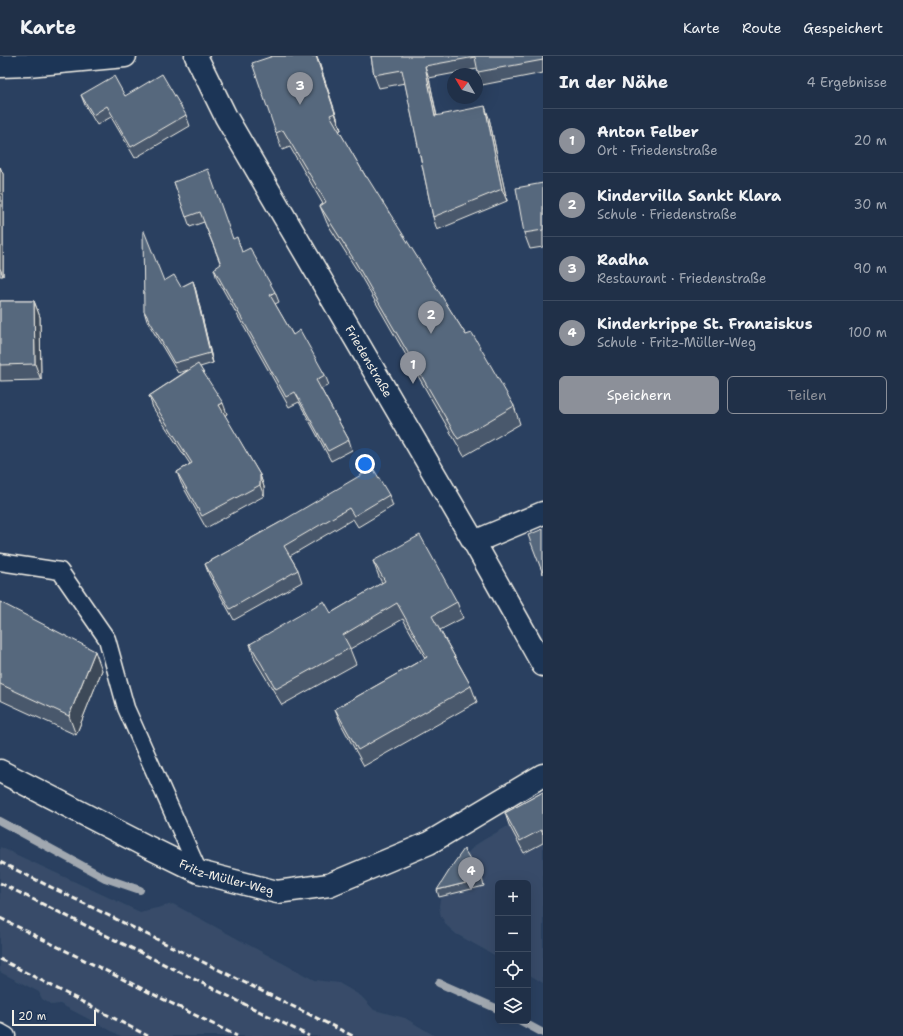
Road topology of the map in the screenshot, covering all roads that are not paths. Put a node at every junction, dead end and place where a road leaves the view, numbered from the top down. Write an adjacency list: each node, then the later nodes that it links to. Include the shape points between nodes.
1 (125, 56): 3 (street)
2 (196, 56): 5 (street, Friedenstraße, via 226,117)
3 (0, 66)
4 (543, 513): 5 (street)
5 (474, 542): 7 (street, Friedenstraße)
6 (0, 562): 10 (lane, via 60,571 107,639 126,708)
7 (543, 665)
8 (0, 771): 10 (street, Fritz-Müller-Weg)
9 (543, 775): 10 (street, Fritz-Müller-Weg, via 429,843 329,885 277,892)
10 (199, 872)
11 (0, 1032): 12 (lane)
12 (8, 1036)

